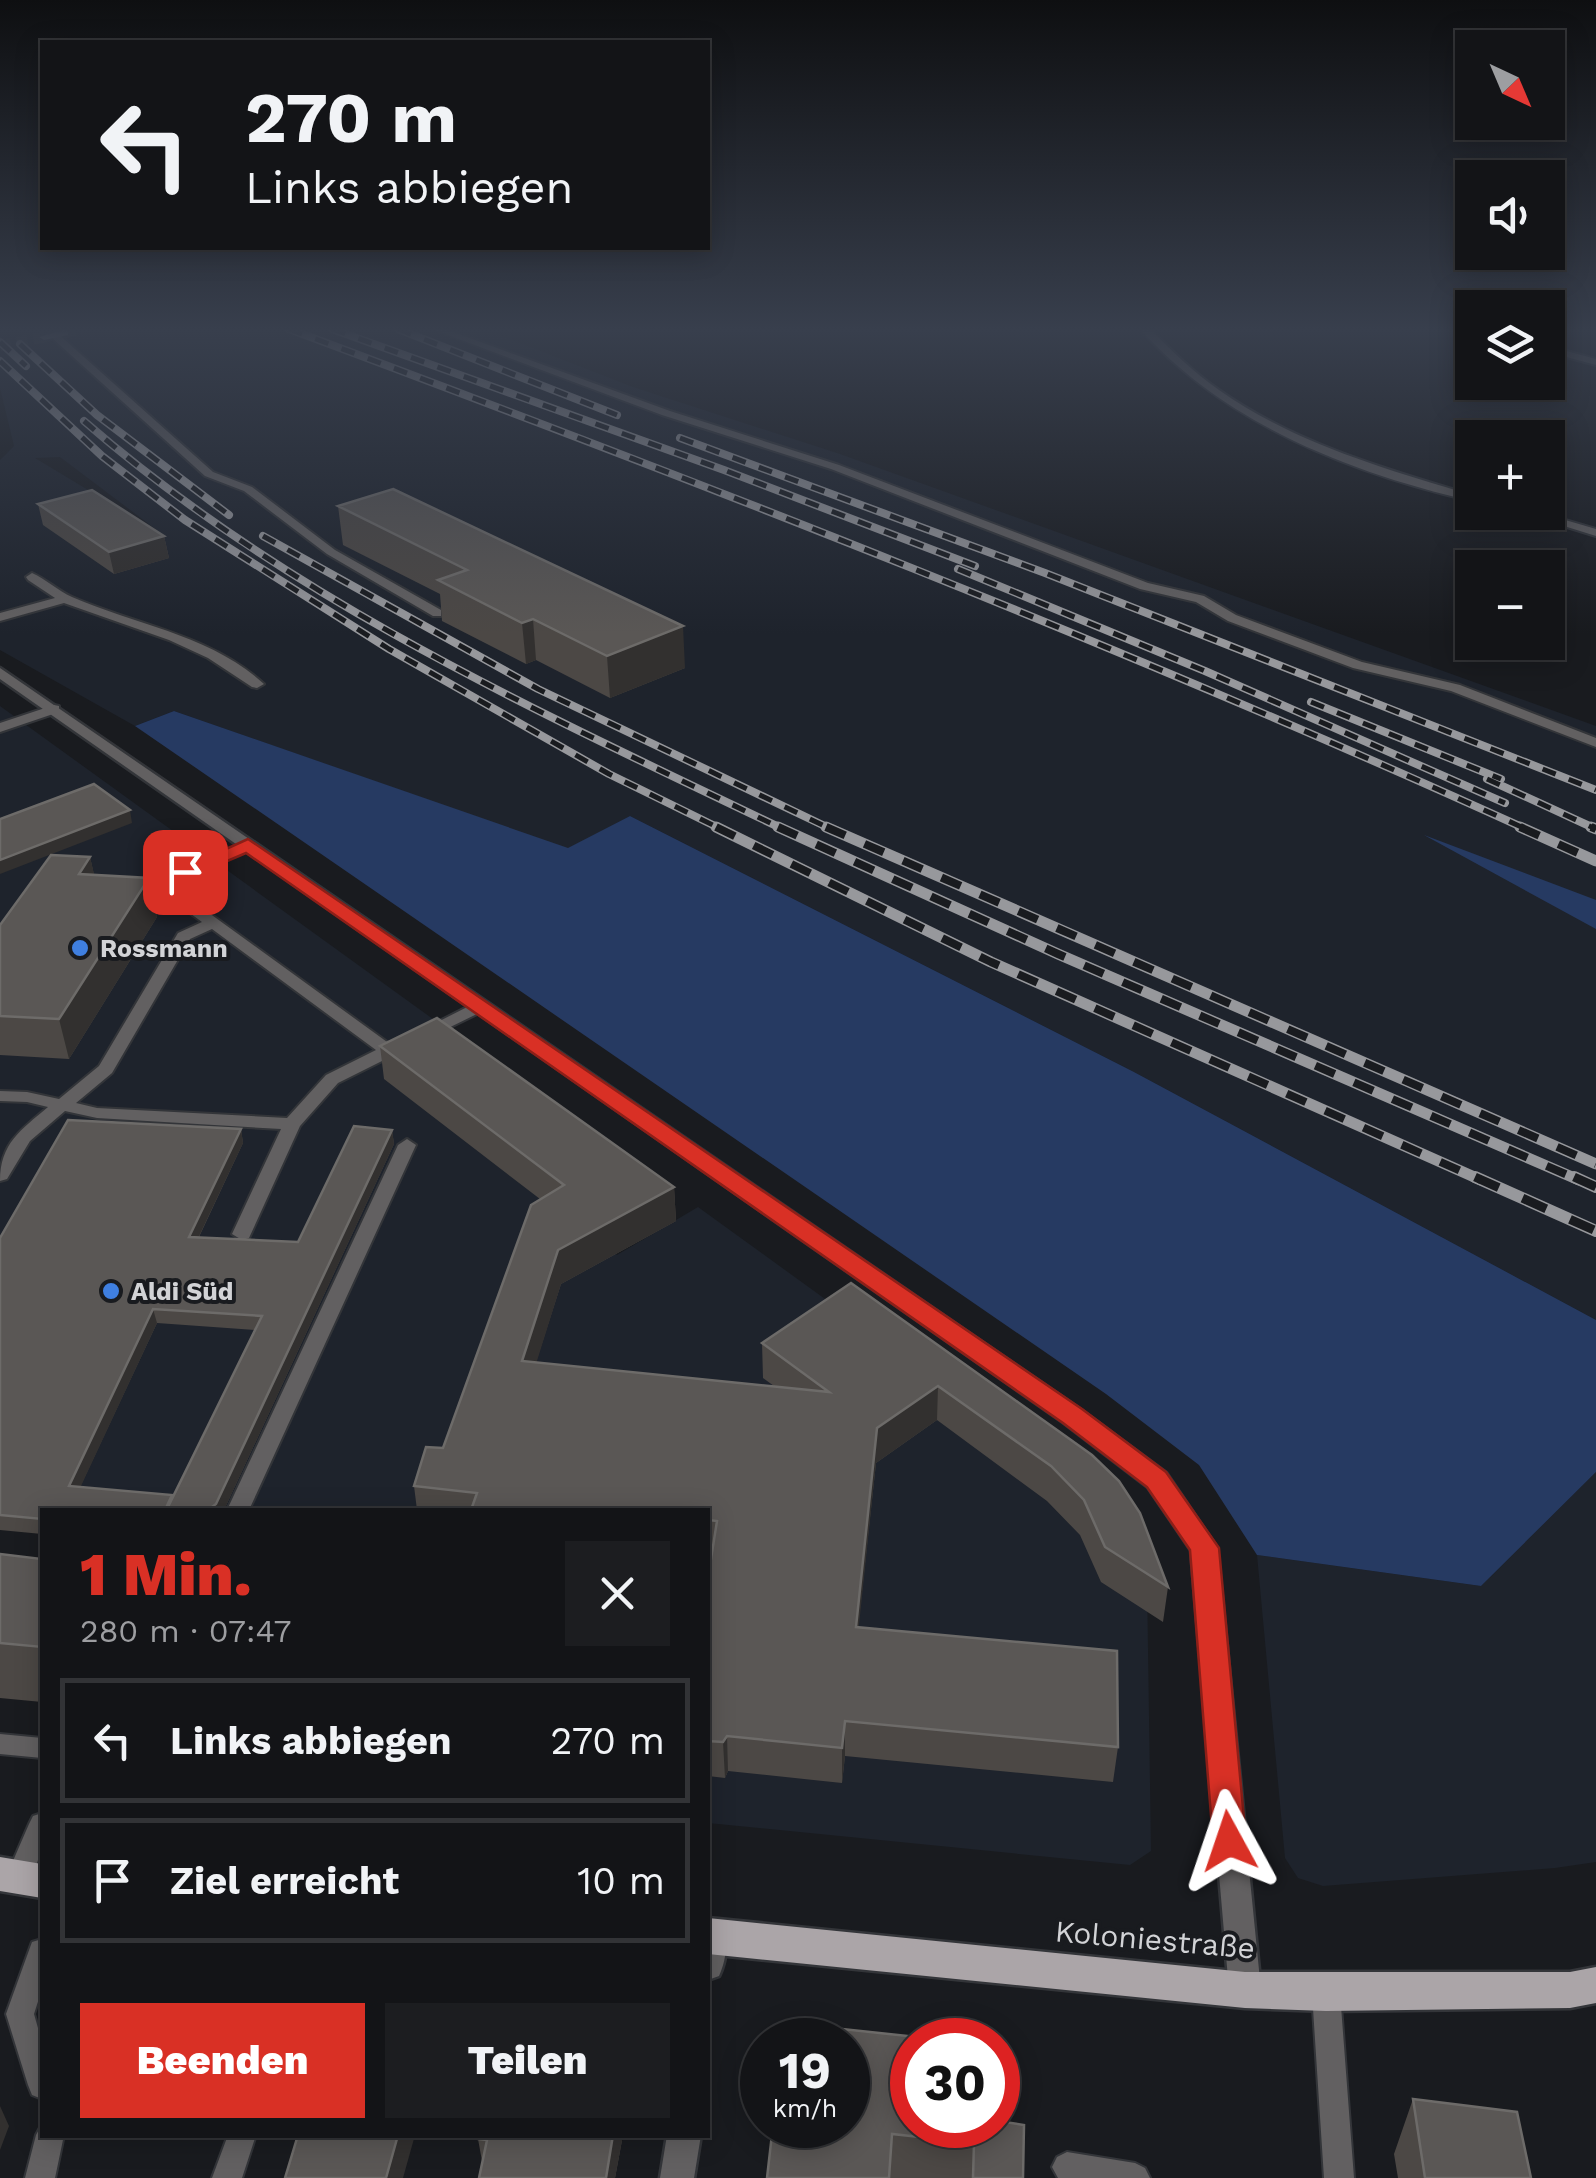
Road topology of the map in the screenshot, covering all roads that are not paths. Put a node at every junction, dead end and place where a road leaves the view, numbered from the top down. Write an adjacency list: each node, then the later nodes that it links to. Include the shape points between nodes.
1 (161, 431): 9 (lane, via 209,474 248,489 330,552)
2 (720, 431): 15 (lane, via 1144,586 1200,598 1232,618 1358,665 1455,688)
3 (1279, 431): 4 (lane)
4 (1455, 493)
5 (1565, 524): 6 (lane)
6 (1596, 533)
7 (32, 576): 8 (lane)
8 (65, 599): 10 (lane); 12 (lane, via 173,637)
9 (438, 613)
10 (0, 617)
11 (0, 672): 13 (street)
12 (257, 684)
13 (54, 709): 14 (lane); 16 (street)
14 (0, 728)
15 (1596, 742)
16 (248, 845): 17 (lane, via 158,883); 18 (street)
17 (213, 923): 19 (lane); 21 (lane, via 184,936 106,1069)
18 (479, 1006): 19 (lane); 34 (street, via 1156,1480 1204,1548)
19 (388, 1051): 22 (lane, via 332,1079)
20 (0, 1096): 21 (lane)
21 (61, 1106): 22 (lane); 24 (lane, via 23,1137)
22 (292, 1124): 25 (lane)
23 (407, 1145): 26 (lane)
24 (0, 1174)
25 (242, 1234)
26 (239, 1508)
27 (0, 1744): 28 (lane)
28 (40, 1748)
29 (40, 1829): 30 (lane)
30 (21, 1877)
31 (710, 1946): 34 (main road, Koloniestraße)
32 (40, 1957): 36 (lane, via 20,2014)
33 (1596, 1985): 35 (main road, Koloniestraße)
34 (1245, 1990): 35 (main road, Koloniestraße)
35 (1326, 1993): 45 (lane)
36 (40, 2079)
37 (49, 2138): 41 (lane)
38 (241, 2138): 42 (lane)
39 (684, 2138): 43 (street)
40 (1067, 2167): 44 (lane)
41 (40, 2178)
42 (227, 2178)
43 (678, 2178)
44 (1135, 2178)
45 (1339, 2178)

